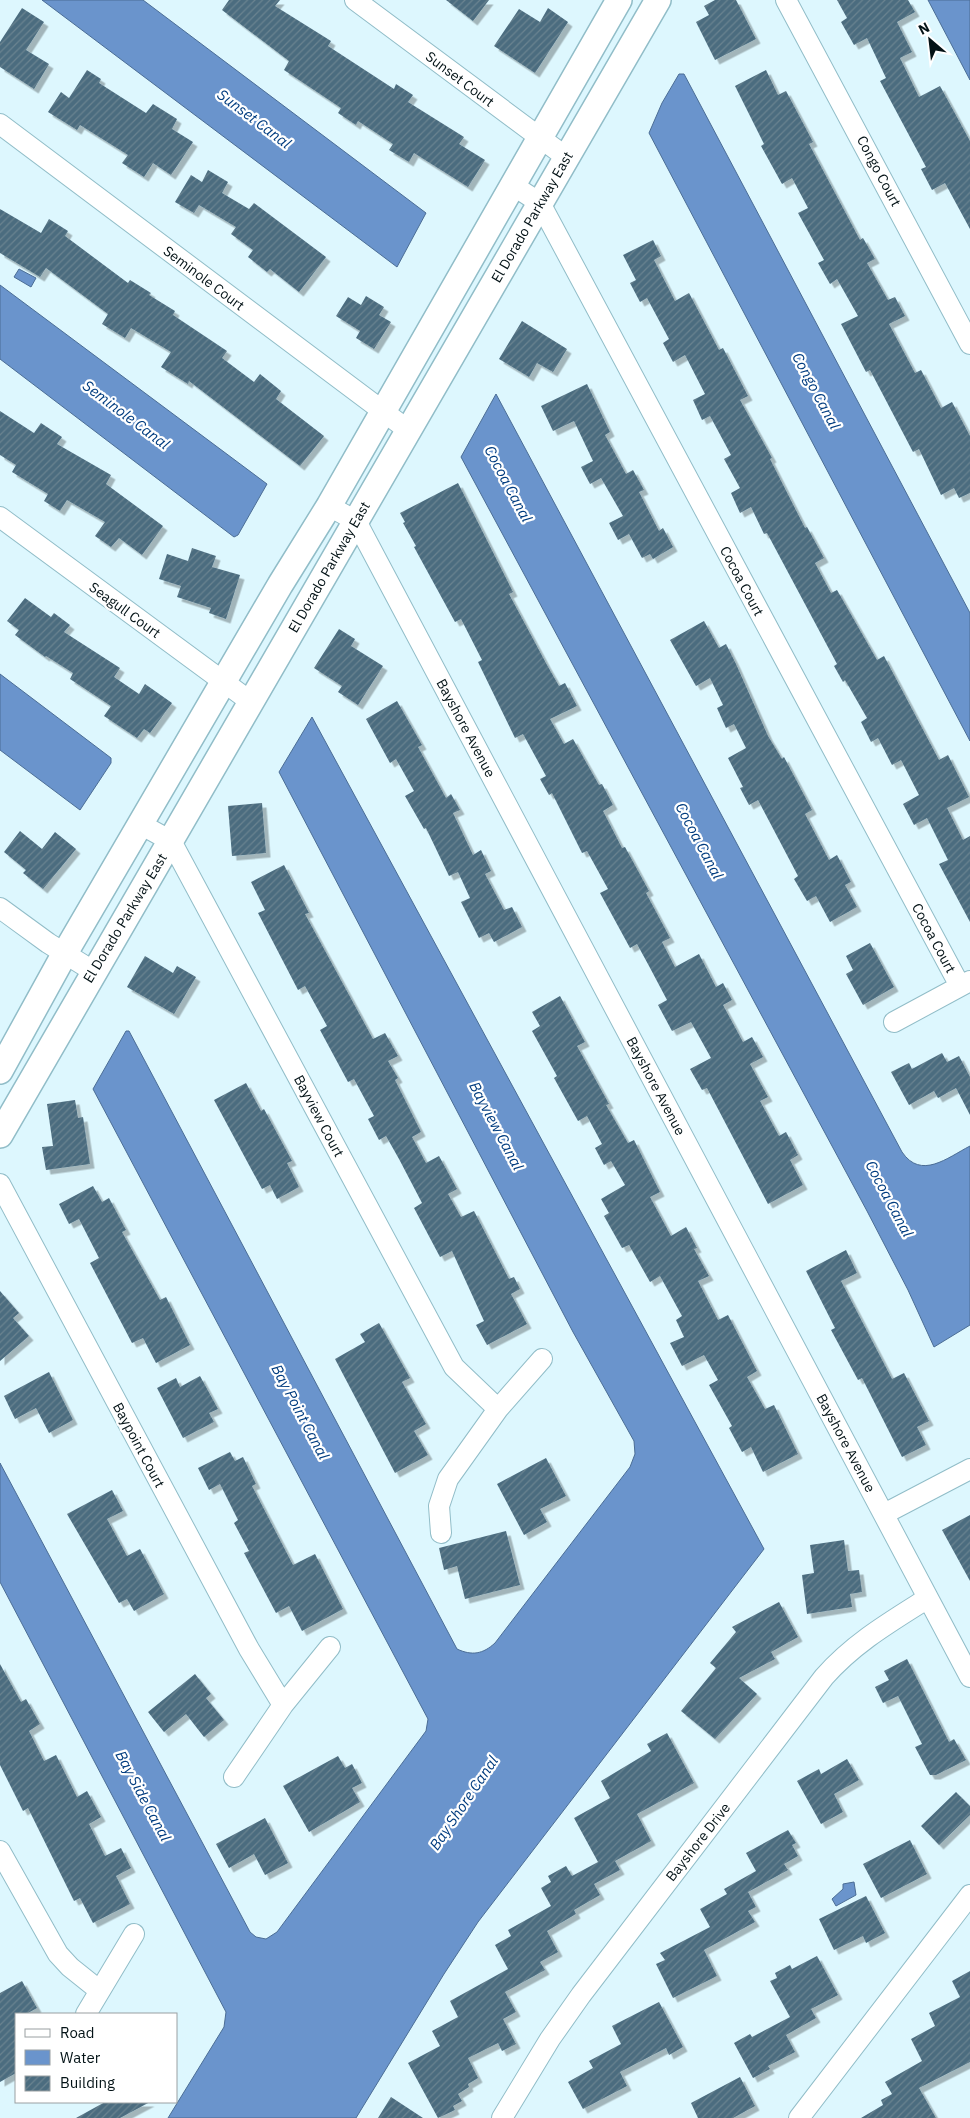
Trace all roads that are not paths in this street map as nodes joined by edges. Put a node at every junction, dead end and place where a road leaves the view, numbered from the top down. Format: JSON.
{"nodes":[{"id":1,"x":355,"y":0,"type":"edge"},
{"id":2,"x":619,"y":0,"type":"edge"},
{"id":3,"x":658,"y":0,"type":"edge"},
{"id":4,"x":786,"y":0,"type":"edge"},
{"id":5,"x":0,"y":124,"type":"edge"},
{"id":6,"x":539,"y":138,"type":"junction"},
{"id":7,"x":566,"y":157,"type":"junction"},
{"id":8,"x":514,"y":186,"type":"junction"},
{"id":9,"x":540,"y":203,"type":"junction"},
{"id":10,"x":970,"y":344,"type":"edge"},
{"id":11,"x":382,"y":412,"type":"junction"},
{"id":12,"x":408,"y":430,"type":"junction"},
{"id":13,"x":329,"y":506,"type":"junction"},
{"id":14,"x":0,"y":517,"type":"edge"},
{"id":15,"x":356,"y":521,"type":"junction"},
{"id":16,"x":224,"y":682,"type":"junction"},
{"id":17,"x":251,"y":702,"type":"junction"},
{"id":18,"x":142,"y":825,"type":"junction"},
{"id":19,"x":171,"y":841,"type":"junction"},
{"id":20,"x":0,"y":908,"type":"edge"},
{"id":21,"x":65,"y":953,"type":"junction"},
{"id":22,"x":93,"y":971,"type":"junction"},
{"id":23,"x":965,"y":984,"type":"edge"},
{"id":24,"x":894,"y":1022,"type":"dead end"},
{"id":25,"x":0,"y":1071,"type":"edge"},
{"id":26,"x":0,"y":1135,"type":"edge"},
{"id":27,"x":0,"y":1184,"type":"edge"},
{"id":28,"x":542,"y":1359,"type":"dead end"},
{"id":29,"x":498,"y":1409,"type":"junction"},
{"id":30,"x":970,"y":1469,"type":"edge"},
{"id":31,"x":884,"y":1514,"type":"junction"},
{"id":32,"x":442,"y":1533,"type":"dead end"},
{"id":33,"x":928,"y":1598,"type":"junction"},
{"id":34,"x":330,"y":1647,"type":"dead end"},
{"id":35,"x":970,"y":1677,"type":"edge"},
{"id":36,"x":282,"y":1705,"type":"junction"},
{"id":37,"x":234,"y":1777,"type":"dead end"},
{"id":38,"x":0,"y":1851,"type":"edge"},
{"id":39,"x":970,"y":1895,"type":"edge"},
{"id":40,"x":134,"y":1934,"type":"dead end"},
{"id":41,"x":100,"y":1991,"type":"junction"},
{"id":42,"x":87,"y":2013,"type":"edge"},
{"id":43,"x":502,"y":2118,"type":"edge"},
{"id":44,"x":798,"y":2118,"type":"edge"}],
"edges":[{"from":1,"to":6,"type":"street","name":"Sunset Court"},
{"from":2,"to":6,"type":"street"},
{"from":3,"to":7,"type":"street","name":"El Dorado Parkway East"},
{"from":4,"to":10,"type":"street","name":"Congo Court"},
{"from":5,"to":11,"type":"street","name":"Seminole Court"},
{"from":6,"to":7,"type":"street","name":"Sunset Court"},
{"from":6,"to":8,"type":"street"},
{"from":7,"to":9,"type":"street","name":"El Dorado Parkway East"},
{"from":8,"to":9,"type":"street","name":"Cocoa Court"},
{"from":8,"to":11,"type":"street"},
{"from":9,"to":12,"type":"street","name":"El Dorado Parkway East"},
{"from":9,"to":23,"type":"street","name":"Cocoa Court"},
{"from":11,"to":12,"type":"street","name":"Seminole Court"},
{"from":11,"to":13,"type":"street"},
{"from":12,"to":15,"type":"street","name":"El Dorado Parkway East"},
{"from":13,"to":15,"type":"street"},
{"from":13,"to":16,"type":"street"},
{"from":14,"to":16,"type":"street","name":"Seagull Court"},
{"from":15,"to":17,"type":"street","name":"El Dorado Parkway East"},
{"from":15,"to":31,"type":"street","name":"Bayshore Avenue"},
{"from":16,"to":17,"type":"street","name":"Seagull Court"},
{"from":16,"to":18,"type":"street"},
{"from":17,"to":19,"type":"street","name":"El Dorado Parkway East"},
{"from":18,"to":19,"type":"street"},
{"from":18,"to":21,"type":"street"},
{"from":19,"to":22,"type":"street","name":"El Dorado Parkway East"},
{"from":19,"to":29,"type":"street","name":"Bayview Court"},
{"from":20,"to":21,"type":"street"},
{"from":21,"to":22,"type":"street"},
{"from":21,"to":25,"type":"street"},
{"from":22,"to":26,"type":"street","name":"El Dorado Parkway East"},
{"from":23,"to":24,"type":"street","name":"Cocoa Court"},
{"from":27,"to":36,"type":"street","name":"Baypoint Court"},
{"from":28,"to":29,"type":"street"},
{"from":29,"to":32,"type":"street"},
{"from":30,"to":31,"type":"street"},
{"from":31,"to":33,"type":"street","name":"Bayshore Avenue"},
{"from":33,"to":35,"type":"street","name":"Bayshore Avenue"},
{"from":33,"to":43,"type":"street","name":"Bayshore Drive"},
{"from":34,"to":36,"type":"street"},
{"from":36,"to":37,"type":"street"},
{"from":38,"to":41,"type":"street"},
{"from":39,"to":44,"type":"street"},
{"from":40,"to":41,"type":"street"},
{"from":41,"to":42,"type":"street"}]}
